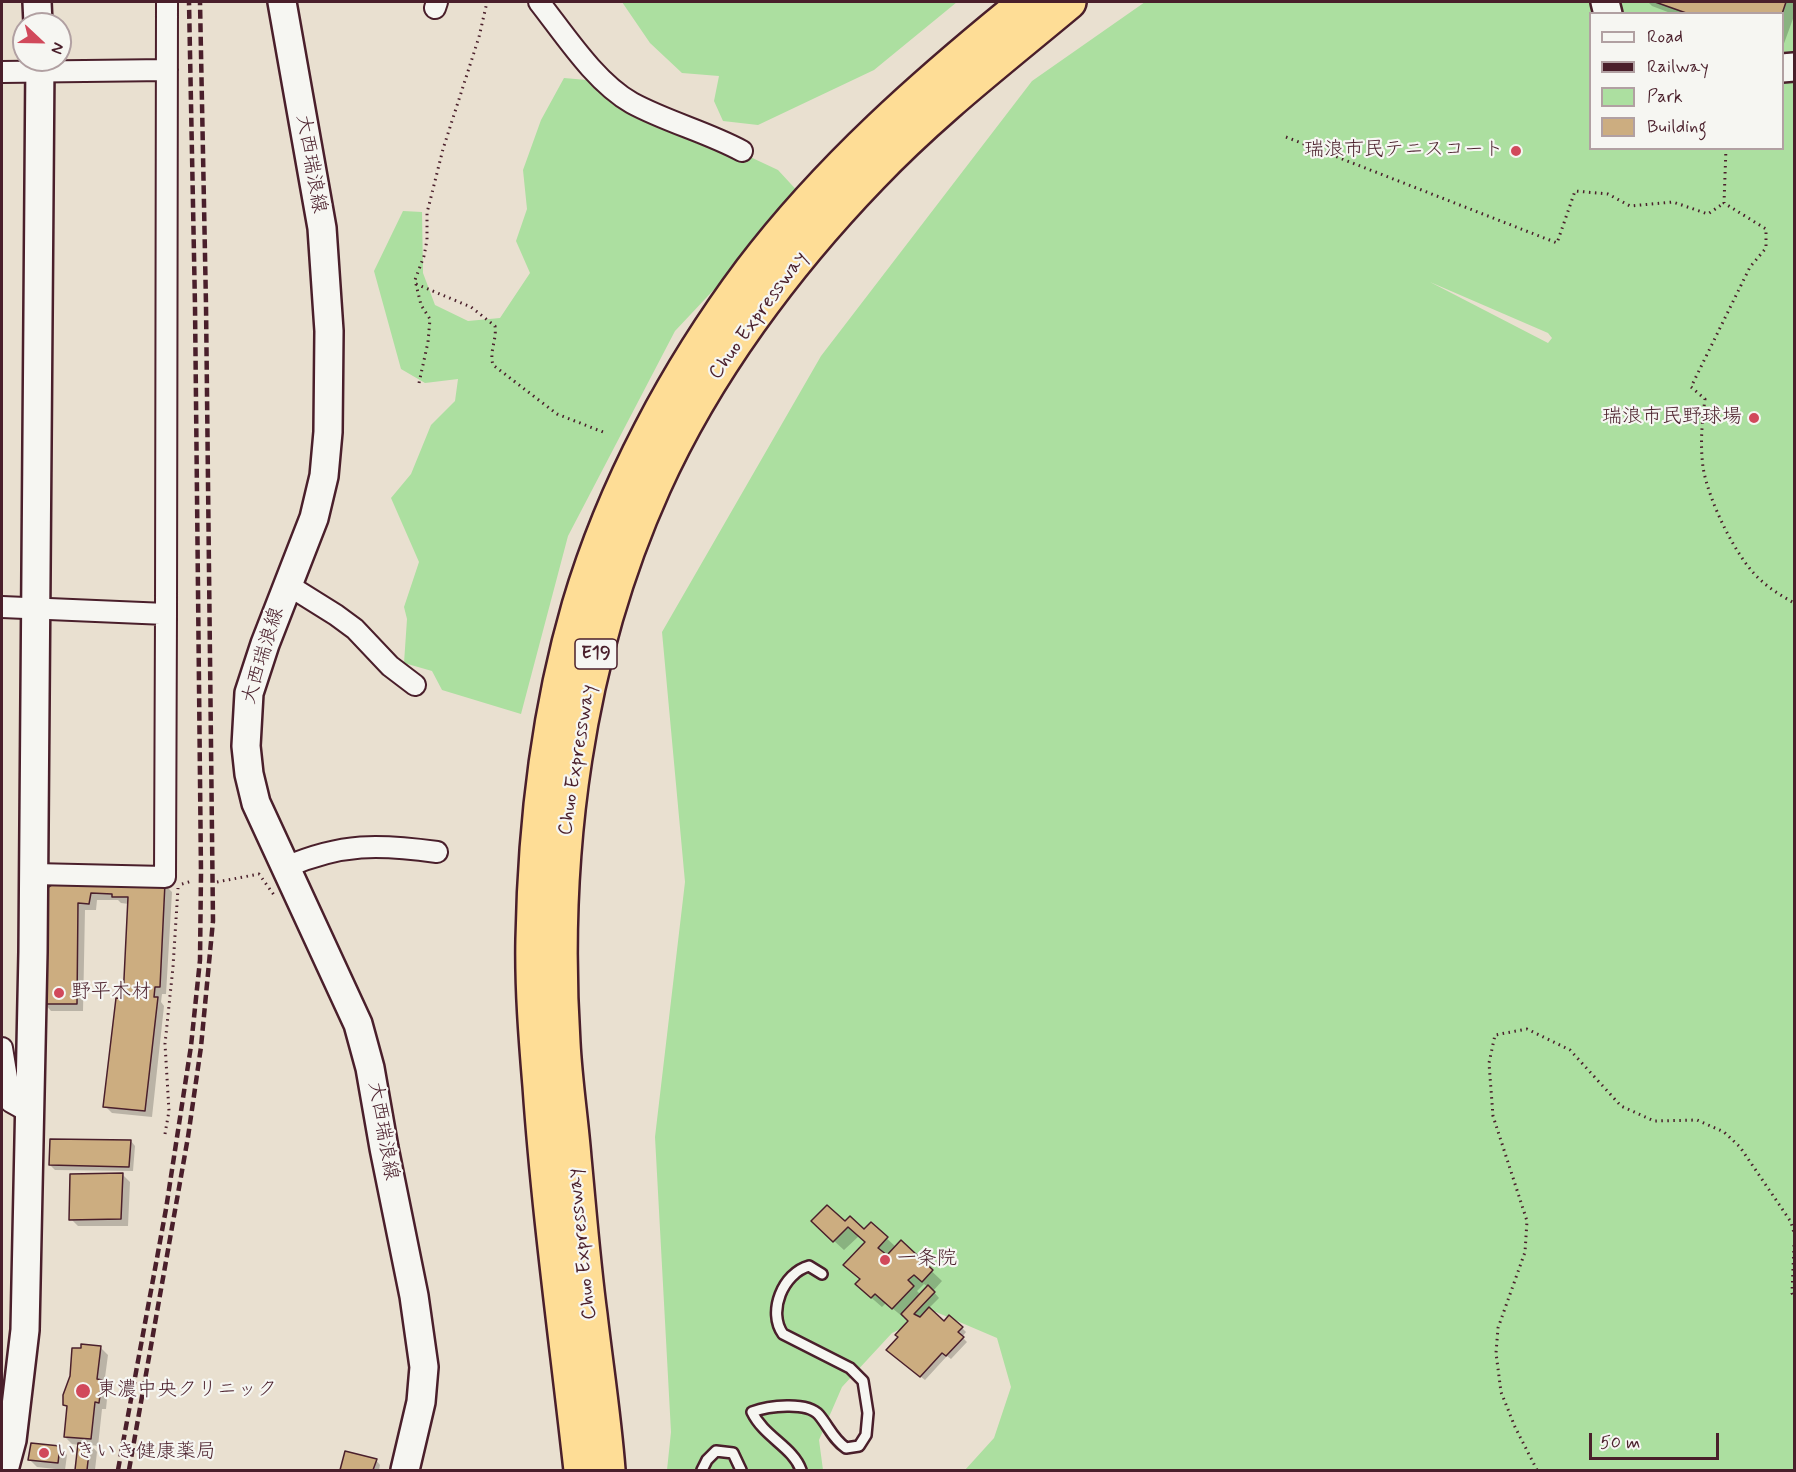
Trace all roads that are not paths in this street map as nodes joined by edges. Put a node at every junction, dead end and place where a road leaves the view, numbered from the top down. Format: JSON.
{"nodes":[{"id":1,"x":166,"y":2,"type":"edge"},
{"id":2,"x":282,"y":2,"type":"edge"},
{"id":3,"x":539,"y":2,"type":"edge"},
{"id":4,"x":1014,"y":2,"type":"edge"},
{"id":5,"x":1026,"y":2,"type":"edge"},
{"id":6,"x":1069,"y":2,"type":"edge"},
{"id":7,"x":953,"y":62,"type":"junction"},
{"id":8,"x":72,"y":67,"type":"edge"},
{"id":9,"x":167,"y":70,"type":"junction"},
{"id":10,"x":40,"y":72,"type":"edge"},
{"id":11,"x":742,"y":151,"type":"dead end"},
{"id":12,"x":288,"y":585,"type":"junction"},
{"id":13,"x":2,"y":607,"type":"edge"},
{"id":14,"x":36,"y":608,"type":"junction"},
{"id":15,"x":166,"y":614,"type":"junction"},
{"id":16,"x":415,"y":685,"type":"dead end"},
{"id":17,"x":437,"y":852,"type":"dead end"},
{"id":18,"x":33,"y":874,"type":"junction"},
{"id":19,"x":290,"y":877,"type":"junction"},
{"id":20,"x":2,"y":1048,"type":"edge"},
{"id":21,"x":29,"y":1112,"type":"junction"},
{"id":22,"x":822,"y":1274,"type":"dead end"},
{"id":23,"x":4,"y":1470,"type":"edge"},
{"id":24,"x":405,"y":1470,"type":"edge"},
{"id":25,"x":581,"y":1470,"type":"edge"},
{"id":26,"x":608,"y":1470,"type":"edge"},
{"id":27,"x":702,"y":1470,"type":"edge"},
{"id":28,"x":741,"y":1470,"type":"edge"},
{"id":29,"x":801,"y":1470,"type":"edge"}],
"edges":[{"from":1,"to":9,"type":"street"},
{"from":2,"to":12,"type":"main road","name":"大西瑞浪線"},
{"from":3,"to":11,"type":"street"},
{"from":4,"to":7,"type":"highway"},
{"from":5,"to":7,"type":"highway","name":"Chuo Expressway","number":"E19"},
{"from":6,"to":26,"type":"highway","name":"Chuo Expressway","number":"E19"},
{"from":7,"to":25,"type":"highway","name":"Chuo Expressway","number":"E19"},
{"from":8,"to":9,"type":"street"},
{"from":9,"to":15,"type":"street"},
{"from":10,"to":14,"type":"main road"},
{"from":12,"to":16,"type":"street"},
{"from":12,"to":19,"type":"main road","name":"大西瑞浪線"},
{"from":13,"to":14,"type":"street"},
{"from":14,"to":15,"type":"street"},
{"from":14,"to":18,"type":"main road"},
{"from":15,"to":18,"type":"street"},
{"from":17,"to":19,"type":"street"},
{"from":18,"to":21,"type":"main road"},
{"from":19,"to":24,"type":"main road","name":"大西瑞浪線"},
{"from":20,"to":21,"type":"street"},
{"from":21,"to":23,"type":"main road"},
{"from":22,"to":29,"type":"lane"},
{"from":27,"to":28,"type":"lane"}]}
